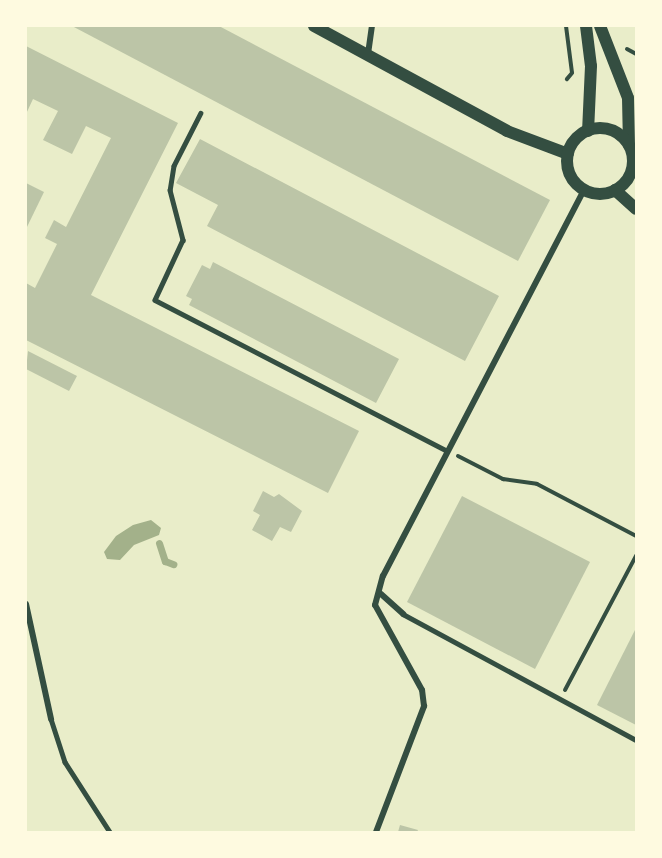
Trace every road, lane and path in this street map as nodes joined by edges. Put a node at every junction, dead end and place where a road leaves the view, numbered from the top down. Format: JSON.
{"nodes":[{"id":1,"x":314,"y":26,"type":"edge"},
{"id":2,"x":372,"y":26,"type":"edge"},
{"id":3,"x":566,"y":26,"type":"edge"},
{"id":4,"x":586,"y":26,"type":"edge"},
{"id":5,"x":600,"y":26,"type":"edge"},
{"id":6,"x":324,"y":28,"type":"edge"},
{"id":7,"x":368,"y":54,"type":"junction"},
{"id":8,"x":567,"y":79,"type":"dead end"},
{"id":9,"x":628,"y":98,"type":"junction"},
{"id":10,"x":636,"y":110,"type":"edge"},
{"id":11,"x":201,"y":112,"type":"dead end"},
{"id":12,"x":588,"y":131,"type":"junction"},
{"id":13,"x":629,"y":145,"type":"junction"},
{"id":14,"x":568,"y":154,"type":"junction"},
{"id":15,"x":635,"y":166,"type":"edge"},
{"id":16,"x":585,"y":190,"type":"junction"},
{"id":17,"x":615,"y":190,"type":"junction"},
{"id":18,"x":636,"y":209,"type":"edge"},
{"id":19,"x":446,"y":450,"type":"junction"},
{"id":20,"x":636,"y":536,"type":"edge"},
{"id":21,"x":636,"y":556,"type":"edge"},
{"id":22,"x":381,"y":594,"type":"junction"},
{"id":23,"x":26,"y":604,"type":"edge"},
{"id":24,"x":404,"y":614,"type":"joint"},
{"id":25,"x":560,"y":700,"type":"junction"},
{"id":26,"x":51,"y":719,"type":"joint"},
{"id":27,"x":636,"y":740,"type":"edge"},
{"id":28,"x":110,"y":832,"type":"edge"},
{"id":29,"x":376,"y":832,"type":"edge"}],
"edges":[{"from":1,"to":6,"type":"main road"},
{"from":2,"to":7,"type":"street"},
{"from":3,"to":8,"type":"path"},
{"from":4,"to":12,"type":"main road"},
{"from":5,"to":9,"type":"main road"},
{"from":6,"to":7,"type":"main road"},
{"from":7,"to":14,"type":"main road"},
{"from":9,"to":10,"type":"lane"},
{"from":9,"to":13,"type":"main road"},
{"from":11,"to":19,"type":"lane"},
{"from":12,"to":13,"type":"main road"},
{"from":12,"to":14,"type":"main road"},
{"from":13,"to":15,"type":"main road"},
{"from":14,"to":16,"type":"main road"},
{"from":15,"to":17,"type":"main road"},
{"from":16,"to":17,"type":"main road"},
{"from":16,"to":19,"type":"street"},
{"from":17,"to":18,"type":"main road"},
{"from":19,"to":20,"type":"path"},
{"from":19,"to":22,"type":"street"},
{"from":21,"to":25,"type":"path"},
{"from":22,"to":24,"type":"street"},
{"from":22,"to":29,"type":"street"},
{"from":23,"to":26,"type":"street"},
{"from":24,"to":25,"type":"lane"},
{"from":25,"to":27,"type":"lane"},
{"from":26,"to":28,"type":"lane"}]}
